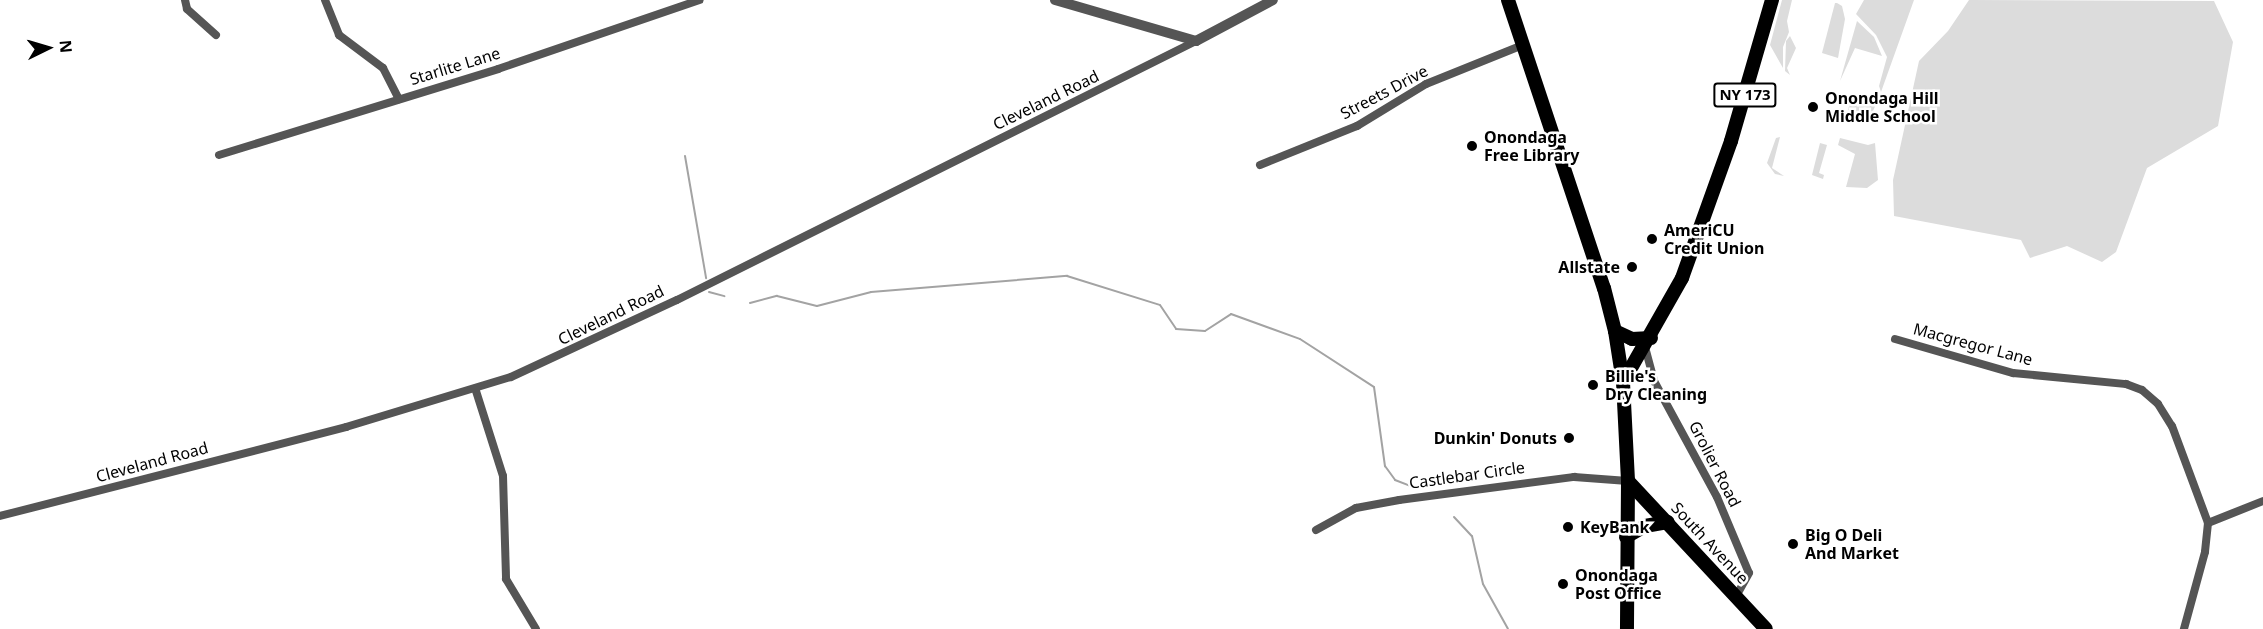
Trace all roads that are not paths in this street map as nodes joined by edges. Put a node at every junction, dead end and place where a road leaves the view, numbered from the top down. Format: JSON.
{"nodes":[{"id":1,"x":185,"y":0,"type":"edge"},
{"id":2,"x":325,"y":0,"type":"edge"},
{"id":3,"x":699,"y":0,"type":"edge"},
{"id":4,"x":1055,"y":0,"type":"edge"},
{"id":5,"x":1273,"y":0,"type":"edge"},
{"id":6,"x":1508,"y":0,"type":"edge"},
{"id":7,"x":1772,"y":0,"type":"edge"},
{"id":8,"x":216,"y":35,"type":"dead end"},
{"id":9,"x":1196,"y":41,"type":"junction"},
{"id":10,"x":1522,"y":45,"type":"junction"},
{"id":11,"x":399,"y":99,"type":"junction"},
{"id":12,"x":219,"y":155,"type":"dead end"},
{"id":13,"x":1260,"y":165,"type":"dead end"},
{"id":14,"x":1615,"y":331,"type":"junction"},
{"id":15,"x":1895,"y":339,"type":"dead end"},
{"id":16,"x":1648,"y":342,"type":"junction"},
{"id":17,"x":1623,"y":382,"type":"junction"},
{"id":18,"x":476,"y":391,"type":"junction"},
{"id":19,"x":1628,"y":481,"type":"junction"},
{"id":20,"x":2263,"y":501,"type":"edge"},
{"id":21,"x":0,"y":516,"type":"edge"},
{"id":22,"x":1668,"y":522,"type":"junction"},
{"id":23,"x":2208,"y":523,"type":"junction"},
{"id":24,"x":1316,"y":530,"type":"dead end"},
{"id":25,"x":1626,"y":537,"type":"junction"},
{"id":26,"x":1737,"y":595,"type":"junction"},
{"id":27,"x":536,"y":629,"type":"edge"},
{"id":28,"x":1626,"y":629,"type":"edge"},
{"id":29,"x":1766,"y":629,"type":"edge"},
{"id":30,"x":2184,"y":629,"type":"edge"}],
"edges":[{"from":1,"to":8,"type":"street"},
{"from":2,"to":11,"type":"street"},
{"from":3,"to":11,"type":"street","name":"Starlite Lane"},
{"from":4,"to":9,"type":"street"},
{"from":5,"to":9,"type":"street"},
{"from":6,"to":10,"type":"main road"},
{"from":7,"to":16,"type":"main road","number":"NY 173"},
{"from":9,"to":18,"type":"street","name":"Cleveland Road"},
{"from":10,"to":13,"type":"street","name":"Streets Drive"},
{"from":10,"to":14,"type":"main road"},
{"from":11,"to":12,"type":"street","name":"Starlite Lane"},
{"from":14,"to":16,"type":"main road"},
{"from":14,"to":17,"type":"main road"},
{"from":15,"to":23,"type":"street","name":"Macgregor Lane"},
{"from":16,"to":17,"type":"main road","number":"NY 173"},
{"from":16,"to":26,"type":"street","name":"Grolier Road"},
{"from":17,"to":19,"type":"main road"},
{"from":18,"to":21,"type":"street","name":"Cleveland Road"},
{"from":18,"to":27,"type":"street"},
{"from":19,"to":22,"type":"main road","name":"South Avenue"},
{"from":19,"to":24,"type":"street","name":"Castlebar Circle"},
{"from":19,"to":25,"type":"main road"},
{"from":20,"to":23,"type":"street"},
{"from":22,"to":25,"type":"main road"},
{"from":22,"to":26,"type":"main road","name":"South Avenue"},
{"from":23,"to":30,"type":"street"},
{"from":25,"to":28,"type":"main road"},
{"from":26,"to":29,"type":"main road","name":"South Avenue"}]}
